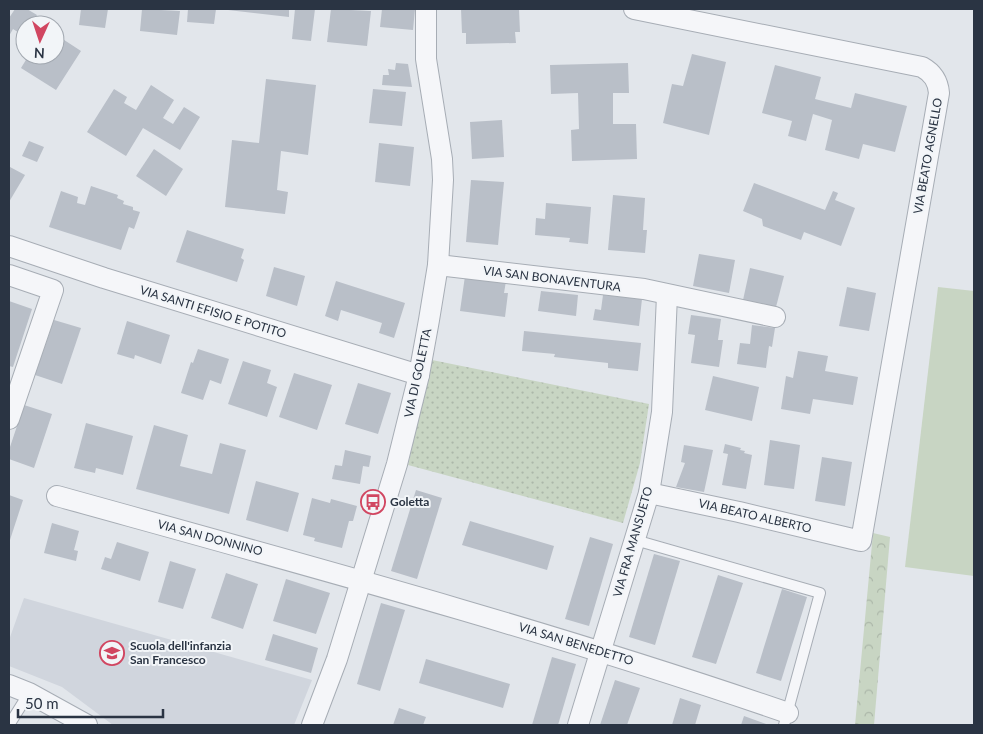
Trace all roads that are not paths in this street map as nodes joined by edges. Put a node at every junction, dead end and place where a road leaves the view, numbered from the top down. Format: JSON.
{"nodes":[{"id":1,"x":426,"y":9,"type":"edge"},
{"id":2,"x":634,"y":9,"type":"edge"},
{"id":3,"x":9,"y":246,"type":"edge"},
{"id":4,"x":438,"y":264,"type":"junction"},
{"id":5,"x":9,"y":275,"type":"edge"},
{"id":6,"x":667,"y":295,"type":"junction"},
{"id":7,"x":775,"y":317,"type":"dead end"},
{"id":8,"x":419,"y":374,"type":"junction"},
{"id":9,"x":9,"y":419,"type":"edge"},
{"id":10,"x":649,"y":493,"type":"junction"},
{"id":11,"x":57,"y":496,"type":"dead end"},
{"id":12,"x":635,"y":540,"type":"junction"},
{"id":13,"x":861,"y":541,"type":"joint"},
{"id":14,"x":362,"y":581,"type":"junction"},
{"id":15,"x":601,"y":651,"type":"junction"},
{"id":16,"x":9,"y":684,"type":"edge"},
{"id":17,"x":29,"y":693,"type":"junction"},
{"id":18,"x":786,"y":719,"type":"edge"},
{"id":19,"x":9,"y":725,"type":"edge"},
{"id":20,"x":87,"y":725,"type":"edge"},
{"id":21,"x":312,"y":725,"type":"edge"},
{"id":22,"x":578,"y":725,"type":"edge"}],
"edges":[{"from":1,"to":4,"type":"street","name":"VIA DI GOLETTA"},
{"from":2,"to":13,"type":"street","name":"VIA BEATO AGNELLO"},
{"from":3,"to":8,"type":"street","name":"VIA SANTI EFISIO E POTITO"},
{"from":4,"to":6,"type":"street","name":"VIA SAN BONAVENTURA"},
{"from":4,"to":8,"type":"street","name":"VIA DI GOLETTA"},
{"from":5,"to":9,"type":"street"},
{"from":6,"to":7,"type":"street","name":"VIA SAN BONAVENTURA"},
{"from":6,"to":10,"type":"street","name":"VIA FRA MANSUETO"},
{"from":8,"to":14,"type":"street","name":"VIA DI GOLETTA"},
{"from":10,"to":12,"type":"street","name":"VIA FRA MANSUETO"},
{"from":10,"to":13,"type":"street","name":"VIA BEATO ALBERTO"},
{"from":11,"to":14,"type":"street","name":"VIA SAN DONNINO"},
{"from":12,"to":15,"type":"street","name":"VIA FRA MANSUETO"},
{"from":12,"to":18,"type":"lane"},
{"from":14,"to":15,"type":"street","name":"VIA SAN BENEDETTO"},
{"from":14,"to":21,"type":"street","name":"VIA DI GOLETTA"},
{"from":15,"to":18,"type":"street","name":"VIA SAN BENEDETTO"},
{"from":15,"to":22,"type":"street","name":"VIA FRA MANSUETO"},
{"from":16,"to":17,"type":"street"},
{"from":17,"to":19,"type":"lane"},
{"from":17,"to":20,"type":"street"}]}
